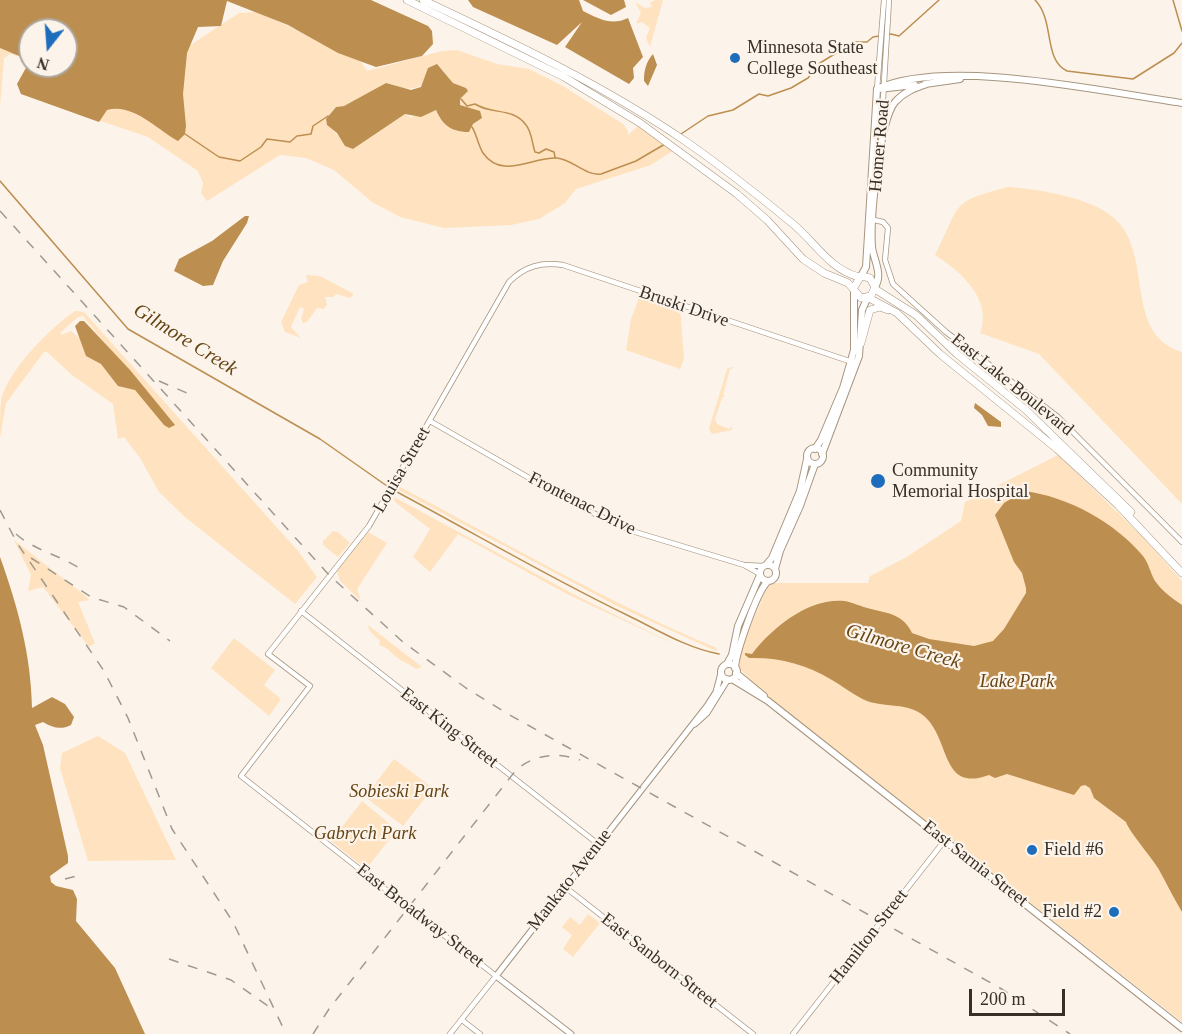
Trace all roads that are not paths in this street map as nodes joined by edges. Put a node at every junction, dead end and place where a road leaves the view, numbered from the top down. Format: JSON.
{"nodes":[{"id":1,"x":407,"y":0,"type":"edge"},
{"id":2,"x":423,"y":0,"type":"edge"},
{"id":3,"x":884,"y":0,"type":"edge"},
{"id":4,"x":889,"y":0,"type":"edge"},
{"id":5,"x":886,"y":26,"type":"junction"},
{"id":6,"x":978,"y":77,"type":"junction"},
{"id":7,"x":927,"y":84,"type":"junction"},
{"id":8,"x":885,"y":87,"type":"junction"},
{"id":9,"x":877,"y":88,"type":"junction"},
{"id":10,"x":1182,"y":103,"type":"edge"},
{"id":11,"x":880,"y":139,"type":"junction"},
{"id":12,"x":871,"y":219,"type":"junction"},
{"id":13,"x":518,"y":273,"type":"joint"},
{"id":14,"x":860,"y":276,"type":"junction"},
{"id":15,"x":875,"y":288,"type":"junction"},
{"id":16,"x":853,"y":291,"type":"junction"},
{"id":17,"x":868,"y":298,"type":"junction"},
{"id":18,"x":904,"y":320,"type":"junction"},
{"id":19,"x":861,"y":343,"type":"junction"},
{"id":20,"x":851,"y":361,"type":"junction"},
{"id":21,"x":847,"y":391,"type":"junction"},
{"id":22,"x":430,"y":421,"type":"junction"},
{"id":23,"x":815,"y":449,"type":"junction"},
{"id":24,"x":822,"y":454,"type":"junction"},
{"id":25,"x":807,"y":459,"type":"junction"},
{"id":26,"x":815,"y":464,"type":"junction"},
{"id":27,"x":1182,"y":542,"type":"edge"},
{"id":28,"x":744,"y":565,"type":"junction"},
{"id":29,"x":764,"y":566,"type":"junction"},
{"id":30,"x":1182,"y":567,"type":"edge"},
{"id":31,"x":775,"y":569,"type":"junction"},
{"id":32,"x":1182,"y":573,"type":"edge"},
{"id":33,"x":760,"y":574,"type":"junction"},
{"id":34,"x":768,"y":581,"type":"junction"},
{"id":35,"x":301,"y":611,"type":"junction"},
{"id":36,"x":727,"y":664,"type":"junction"},
{"id":37,"x":736,"y":670,"type":"junction"},
{"id":38,"x":721,"y":673,"type":"junction"},
{"id":39,"x":730,"y":679,"type":"junction"},
{"id":40,"x":768,"y":701,"type":"junction"},
{"id":41,"x":691,"y":726,"type":"junction"},
{"id":42,"x":241,"y":776,"type":"joint"},
{"id":43,"x":945,"y":840,"type":"junction"},
{"id":44,"x":598,"y":844,"type":"junction"},
{"id":45,"x":566,"y":887,"type":"junction"},
{"id":46,"x":496,"y":976,"type":"junction"},
{"id":47,"x":462,"y":1020,"type":"junction"},
{"id":48,"x":1182,"y":1028,"type":"edge"},
{"id":49,"x":450,"y":1034,"type":"edge"},
{"id":50,"x":480,"y":1034,"type":"edge"},
{"id":51,"x":571,"y":1034,"type":"edge"},
{"id":52,"x":753,"y":1034,"type":"edge"},
{"id":53,"x":793,"y":1034,"type":"edge"}],
"edges":[{"from":1,"to":16,"type":"highway"},
{"from":2,"to":14,"type":"highway"},
{"from":3,"to":5,"type":"street","name":"Homer Road"},
{"from":4,"to":5,"type":"street","name":"Homer Road"},
{"from":5,"to":8,"type":"street","name":"Homer Road"},
{"from":5,"to":9,"type":"street","name":"Homer Road"},
{"from":6,"to":7,"type":"main road"},
{"from":6,"to":8,"type":"main road"},
{"from":6,"to":10,"type":"main road"},
{"from":7,"to":8,"type":"main road"},
{"from":7,"to":11,"type":"main road"},
{"from":8,"to":9,"type":"main road"},
{"from":8,"to":11,"type":"street","name":"Homer Road"},
{"from":9,"to":12,"type":"main road","name":"Homer Road"},
{"from":11,"to":12,"type":"main road","name":"Homer Road"},
{"from":12,"to":14,"type":"main road"},
{"from":12,"to":15,"type":"main road"},
{"from":12,"to":27,"type":"street","name":"East Lake Boulevard"},
{"from":13,"to":20,"type":"street","name":"Bruski Drive"},
{"from":13,"to":22,"type":"street","name":"Louisa Street"},
{"from":14,"to":15,"type":"highway"},
{"from":14,"to":16,"type":"highway"},
{"from":15,"to":17,"type":"highway"},
{"from":15,"to":30,"type":"highway"},
{"from":16,"to":17,"type":"highway"},
{"from":16,"to":20,"type":"main road","name":"Mankato Avenue"},
{"from":17,"to":18,"type":"highway"},
{"from":17,"to":19,"type":"main road","name":"Mankato Avenue"},
{"from":18,"to":19,"type":"highway"},
{"from":18,"to":32,"type":"highway"},
{"from":19,"to":21,"type":"main road","name":"Mankato Avenue"},
{"from":20,"to":21,"type":"street"},
{"from":20,"to":23,"type":"main road","name":"Mankato Avenue"},
{"from":21,"to":24,"type":"main road","name":"Mankato Avenue"},
{"from":22,"to":28,"type":"street","name":"Frontenac Drive"},
{"from":22,"to":35,"type":"street","name":"Louisa Street"},
{"from":23,"to":24,"type":"main road"},
{"from":23,"to":25,"type":"main road","name":"Mankato Avenue"},
{"from":24,"to":26,"type":"main road","name":"Mankato Avenue"},
{"from":25,"to":26,"type":"main road"},
{"from":25,"to":29,"type":"main road","name":"Mankato Avenue"},
{"from":26,"to":31,"type":"main road","name":"Mankato Avenue"},
{"from":28,"to":29,"type":"street","name":"Frontenac Drive"},
{"from":28,"to":33,"type":"street","name":"Frontenac Drive"},
{"from":29,"to":31,"type":"main road"},
{"from":29,"to":33,"type":"main road","name":"Mankato Avenue"},
{"from":31,"to":34,"type":"main road","name":"Mankato Avenue"},
{"from":33,"to":34,"type":"main road"},
{"from":33,"to":36,"type":"main road","name":"Mankato Avenue"},
{"from":34,"to":37,"type":"main road","name":"Mankato Avenue"},
{"from":35,"to":42,"type":"street","name":"Louisa Street"},
{"from":35,"to":44,"type":"street","name":"East King Street"},
{"from":36,"to":37,"type":"main road"},
{"from":36,"to":38,"type":"main road","name":"Mankato Avenue"},
{"from":37,"to":39,"type":"main road","name":"Mankato Avenue"},
{"from":37,"to":40,"type":"main road","name":"East Sarnia Street"},
{"from":38,"to":39,"type":"main road"},
{"from":38,"to":41,"type":"main road","name":"Mankato Avenue"},
{"from":39,"to":40,"type":"main road","name":"East Sarnia Street"},
{"from":39,"to":41,"type":"main road","name":"Mankato Avenue"},
{"from":40,"to":43,"type":"main road","name":"East Sarnia Street"},
{"from":41,"to":44,"type":"main road","name":"Mankato Avenue"},
{"from":42,"to":46,"type":"street","name":"East Broadway Street"},
{"from":43,"to":48,"type":"main road","name":"East Sarnia Street"},
{"from":43,"to":53,"type":"street","name":"Hamilton Street"},
{"from":44,"to":45,"type":"main road","name":"Mankato Avenue"},
{"from":45,"to":46,"type":"main road","name":"Mankato Avenue"},
{"from":45,"to":52,"type":"street","name":"East Sanborn Street"},
{"from":46,"to":47,"type":"street","name":"Mankato Avenue"},
{"from":46,"to":51,"type":"main road","name":"East Broadway Street"},
{"from":47,"to":49,"type":"street","name":"Mankato Avenue"},
{"from":47,"to":50,"type":"street"}]}
